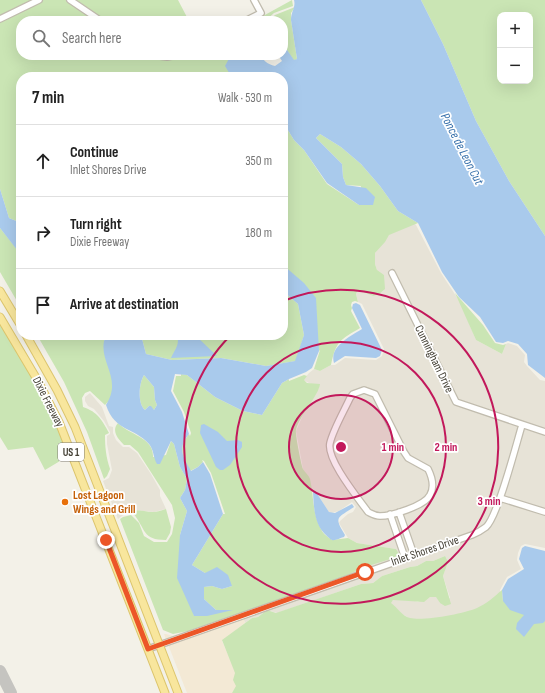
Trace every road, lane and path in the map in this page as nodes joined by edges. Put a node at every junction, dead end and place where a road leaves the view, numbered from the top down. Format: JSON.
{"nodes":[{"id":1,"x":39,"y":0,"type":"edge"},
{"id":2,"x":70,"y":0,"type":"edge"},
{"id":3,"x":254,"y":0,"type":"edge"},
{"id":4,"x":94,"y":16,"type":"edge"},
{"id":5,"x":255,"y":16,"type":"edge"},
{"id":6,"x":0,"y":20,"type":"edge"},
{"id":7,"x":392,"y":273,"type":"dead end"},
{"id":8,"x":0,"y":291,"type":"edge"},
{"id":9,"x":0,"y":317,"type":"edge"},
{"id":10,"x":16,"y":318,"type":"edge"},
{"id":11,"x":29,"y":340,"type":"edge"},
{"id":12,"x":522,"y":425,"type":"junction"},
{"id":13,"x":545,"y":432,"type":"edge"},
{"id":14,"x":500,"y":498,"type":"junction"},
{"id":15,"x":399,"y":512,"type":"junction"},
{"id":16,"x":545,"y":512,"type":"edge"},
{"id":17,"x":390,"y":514,"type":"junction"},
{"id":18,"x":414,"y":555,"type":"junction"},
{"id":19,"x":405,"y":558,"type":"junction"},
{"id":20,"x":160,"y":644,"type":"junction"},
{"id":21,"x":148,"y":649,"type":"junction"},
{"id":22,"x":165,"y":693,"type":"edge"},
{"id":23,"x":178,"y":693,"type":"edge"}],
"edges":[{"from":1,"to":6,"type":"street"},
{"from":2,"to":4,"type":"street"},
{"from":3,"to":5,"type":"street"},
{"from":7,"to":12,"type":"street","name":"Cunningham Drive"},
{"from":8,"to":10,"type":"main road"},
{"from":9,"to":21,"type":"main road","name":"Dixie Freeway","number":"US 1"},
{"from":11,"to":20,"type":"main road","name":"Dixie Freeway","number":"US 1"},
{"from":12,"to":13,"type":"street","name":"Cunningham Drive"},
{"from":12,"to":14,"type":"street","name":"Inlet Shores Drive"},
{"from":14,"to":16,"type":"street"},
{"from":14,"to":18,"type":"street","name":"Inlet Shores Drive"},
{"from":15,"to":17,"type":"street"},
{"from":15,"to":17,"type":"street"},
{"from":15,"to":18,"type":"street"},
{"from":17,"to":19,"type":"street"},
{"from":18,"to":19,"type":"street","name":"Inlet Shores Drive"},
{"from":19,"to":20,"type":"street","name":"Inlet Shores Drive"},
{"from":20,"to":21,"type":"street","name":"Inlet Shores Drive"},
{"from":20,"to":23,"type":"main road","name":"Dixie Freeway","number":"US 1"},
{"from":21,"to":22,"type":"main road","name":"Dixie Freeway","number":"US 1"}]}
